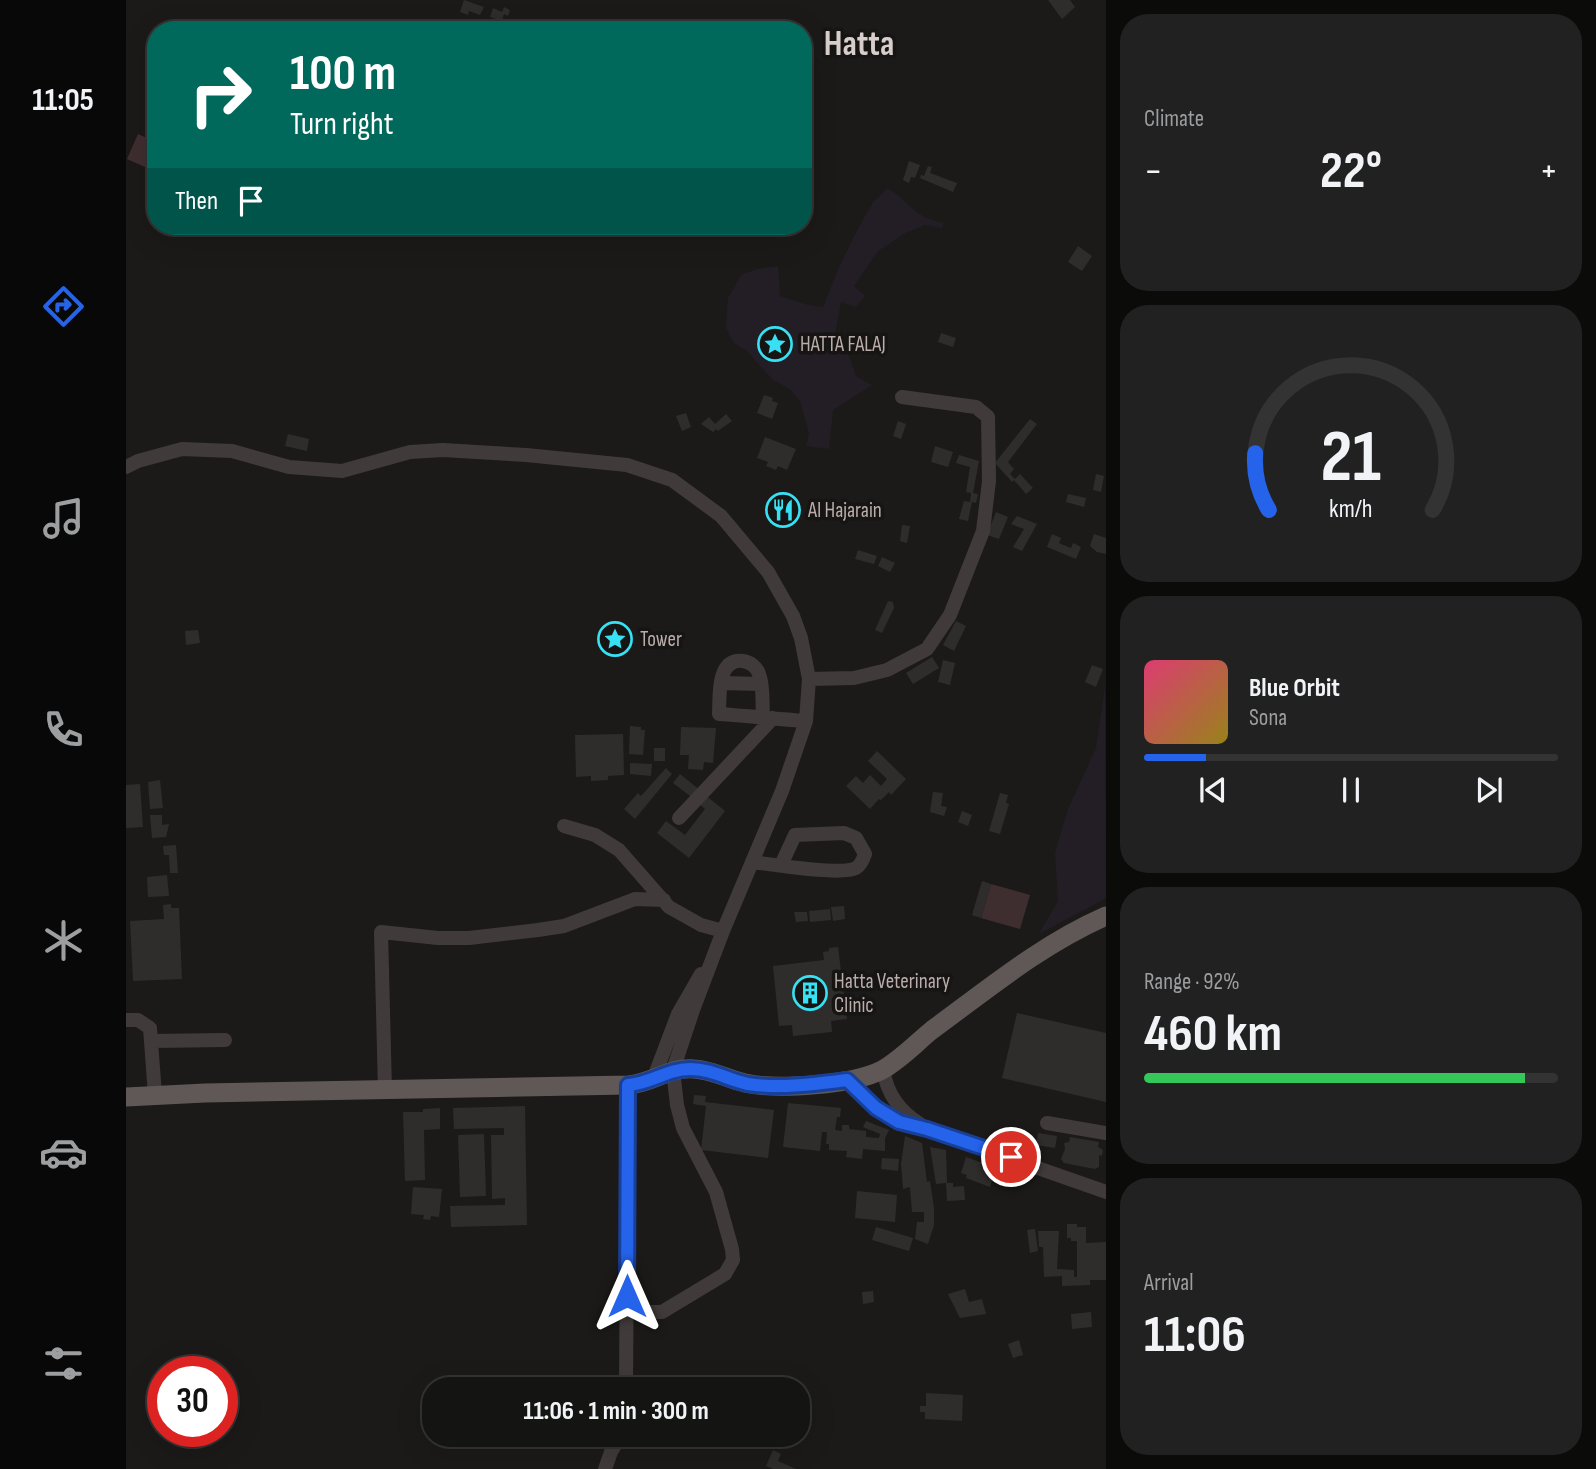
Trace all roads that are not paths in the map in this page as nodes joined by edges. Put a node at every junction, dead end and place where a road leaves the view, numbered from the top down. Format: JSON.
{"nodes":[{"id":1,"x":902,"y":397,"type":"dead end"},
{"id":2,"x":126,"y":467,"type":"edge"},
{"id":3,"x":809,"y":679,"type":"junction"},
{"id":4,"x":721,"y":683,"type":"junction"},
{"id":5,"x":761,"y":684,"type":"junction"},
{"id":6,"x":768,"y":718,"type":"junction"},
{"id":7,"x":806,"y":721,"type":"junction"},
{"id":8,"x":679,"y":818,"type":"dead end"},
{"id":9,"x":564,"y":825,"type":"dead end"},
{"id":10,"x":752,"y":862,"type":"junction"},
{"id":11,"x":781,"y":865,"type":"junction"},
{"id":12,"x":664,"y":900,"type":"junction"},
{"id":13,"x":1106,"y":916,"type":"edge"},
{"id":14,"x":723,"y":931,"type":"junction"},
{"id":15,"x":711,"y":962,"type":"junction"},
{"id":16,"x":126,"y":1020,"type":"edge"},
{"id":17,"x":225,"y":1040,"type":"dead end"},
{"id":18,"x":152,"y":1041,"type":"junction"},
{"id":19,"x":883,"y":1069,"type":"junction"},
{"id":20,"x":673,"y":1070,"type":"junction"},
{"id":21,"x":653,"y":1080,"type":"junction"},
{"id":22,"x":847,"y":1080,"type":"junction"},
{"id":23,"x":628,"y":1085,"type":"junction"},
{"id":24,"x":385,"y":1090,"type":"junction"},
{"id":25,"x":155,"y":1095,"type":"junction"},
{"id":26,"x":126,"y":1097,"type":"edge"},
{"id":27,"x":1047,"y":1123,"type":"dead end"},
{"id":28,"x":927,"y":1129,"type":"junction"},
{"id":29,"x":1106,"y":1133,"type":"edge"},
{"id":30,"x":1106,"y":1192,"type":"edge"},
{"id":31,"x":627,"y":1296,"type":"junction"},
{"id":32,"x":626,"y":1377,"type":"edge"},
{"id":33,"x":614,"y":1447,"type":"edge"},
{"id":34,"x":606,"y":1469,"type":"edge"}],
"edges":[{"from":1,"to":3,"type":"street"},
{"from":2,"to":3,"type":"street"},
{"from":3,"to":7,"type":"street"},
{"from":4,"to":5,"type":"street"},
{"from":4,"to":5,"type":"street"},
{"from":4,"to":6,"type":"street"},
{"from":5,"to":6,"type":"street"},
{"from":6,"to":7,"type":"street"},
{"from":6,"to":8,"type":"street"},
{"from":7,"to":10,"type":"street"},
{"from":9,"to":12,"type":"street"},
{"from":10,"to":11,"type":"street"},
{"from":10,"to":14,"type":"street"},
{"from":11,"to":11,"type":"street"},
{"from":12,"to":14,"type":"street"},
{"from":12,"to":24,"type":"street"},
{"from":13,"to":19,"type":"main road"},
{"from":14,"to":15,"type":"street"},
{"from":15,"to":20,"type":"street"},
{"from":15,"to":21,"type":"street"},
{"from":16,"to":18,"type":"street"},
{"from":17,"to":18,"type":"street"},
{"from":18,"to":25,"type":"street"},
{"from":19,"to":22,"type":"main road"},
{"from":19,"to":28,"type":"street"},
{"from":20,"to":21,"type":"main road"},
{"from":20,"to":22,"type":"main road"},
{"from":20,"to":31,"type":"street"},
{"from":21,"to":23,"type":"main road"},
{"from":22,"to":28,"type":"street"},
{"from":23,"to":24,"type":"main road"},
{"from":23,"to":31,"type":"street"},
{"from":24,"to":25,"type":"main road"},
{"from":25,"to":26,"type":"main road"},
{"from":27,"to":29,"type":"street"},
{"from":28,"to":30,"type":"street"},
{"from":31,"to":32,"type":"street"},
{"from":33,"to":34,"type":"street"}]}
